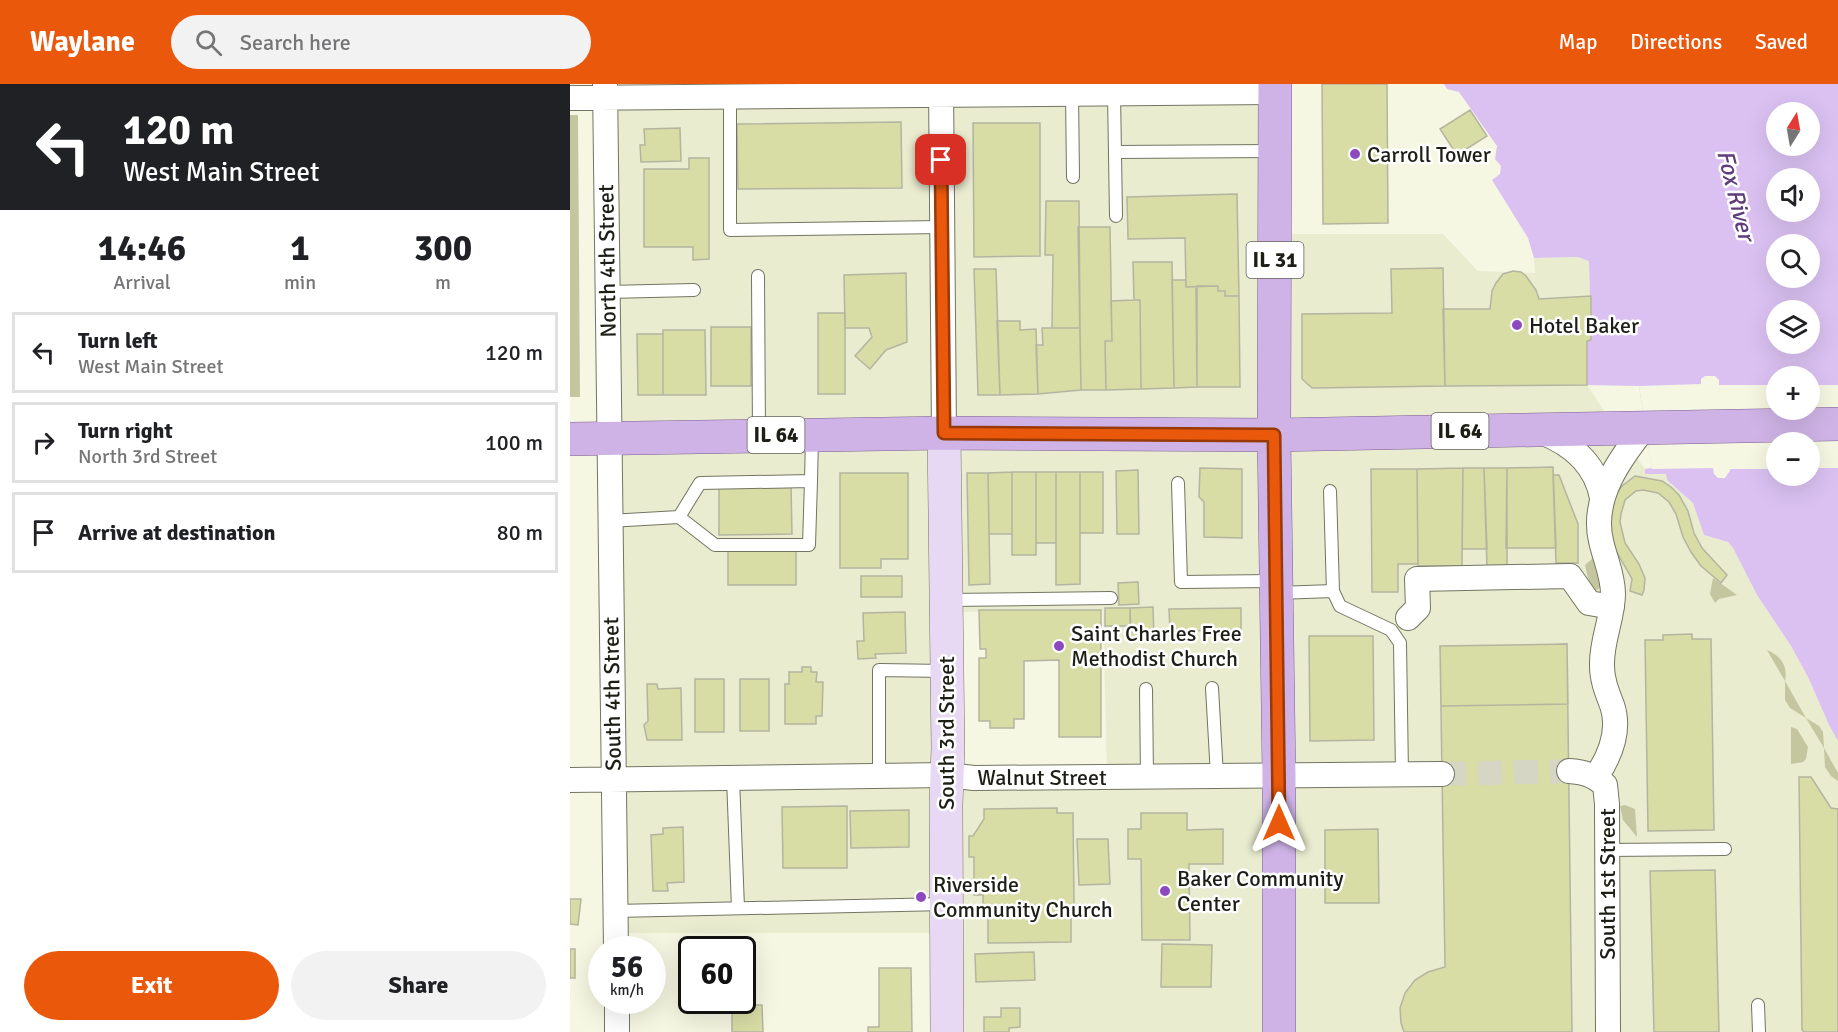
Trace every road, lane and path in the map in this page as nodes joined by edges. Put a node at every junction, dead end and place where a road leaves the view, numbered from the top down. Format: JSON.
{"nodes":[{"id":1,"x":1276,"y":88,"type":"edge"},
{"id":2,"x":941,"y":89,"type":"edge"},
{"id":3,"x":806,"y":90,"type":"edge"},
{"id":4,"x":605,"y":91,"type":"edge"},
{"id":5,"x":1072,"y":93,"type":"junction"},
{"id":6,"x":1114,"y":93,"type":"junction"},
{"id":7,"x":730,"y":96,"type":"junction"},
{"id":8,"x":570,"y":98,"type":"edge"},
{"id":9,"x":1276,"y":151,"type":"junction"},
{"id":10,"x":1115,"y":152,"type":"junction"},
{"id":11,"x":1073,"y":177,"type":"dead end"},
{"id":12,"x":1116,"y":216,"type":"dead end"},
{"id":13,"x":942,"y":227,"type":"junction"},
{"id":14,"x":758,"y":276,"type":"dead end"},
{"id":15,"x":694,"y":290,"type":"dead end"},
{"id":16,"x":607,"y":292,"type":"junction"},
{"id":17,"x":1838,"y":423,"type":"edge"},
{"id":18,"x":1646,"y":426,"type":"junction"},
{"id":19,"x":1533,"y":429,"type":"junction"},
{"id":20,"x":944,"y":433,"type":"junction"},
{"id":21,"x":812,"y":435,"type":"junction"},
{"id":22,"x":1274,"y":435,"type":"junction"},
{"id":23,"x":759,"y":436,"type":"junction"},
{"id":24,"x":608,"y":438,"type":"junction"},
{"id":25,"x":570,"y":439,"type":"edge"},
{"id":26,"x":811,"y":481,"type":"junction"},
{"id":27,"x":1178,"y":483,"type":"dead end"},
{"id":28,"x":1330,"y":491,"type":"dead end"},
{"id":29,"x":1602,"y":498,"type":"junction"},
{"id":30,"x":679,"y":517,"type":"junction"},
{"id":31,"x":609,"y":521,"type":"junction"},
{"id":32,"x":1276,"y":587,"type":"junction"},
{"id":33,"x":1333,"y":591,"type":"junction"},
{"id":34,"x":1111,"y":598,"type":"dead end"},
{"id":35,"x":946,"y":600,"type":"junction"},
{"id":36,"x":1612,"y":607,"type":"junction"},
{"id":37,"x":1408,"y":618,"type":"dead end"},
{"id":38,"x":947,"y":670,"type":"junction"},
{"id":39,"x":1146,"y":688,"type":"dead end"},
{"id":40,"x":1212,"y":688,"type":"dead end"},
{"id":41,"x":1569,"y":771,"type":"tunnel mouth"},
{"id":42,"x":1402,"y":774,"type":"junction"},
{"id":43,"x":1442,"y":774,"type":"tunnel mouth"},
{"id":44,"x":947,"y":775,"type":"junction"},
{"id":45,"x":879,"y":776,"type":"junction"},
{"id":46,"x":1279,"y":776,"type":"junction"},
{"id":47,"x":1147,"y":777,"type":"junction"},
{"id":48,"x":1217,"y":777,"type":"junction"},
{"id":49,"x":1596,"y":777,"type":"junction"},
{"id":50,"x":733,"y":778,"type":"junction"},
{"id":51,"x":570,"y":780,"type":"edge"},
{"id":52,"x":613,"y":780,"type":"junction"},
{"id":53,"x":1725,"y":849,"type":"dead end"},
{"id":54,"x":1606,"y":850,"type":"junction"},
{"id":55,"x":946,"y":904,"type":"junction"},
{"id":56,"x":738,"y":908,"type":"junction"},
{"id":57,"x":615,"y":911,"type":"junction"},
{"id":58,"x":616,"y":936,"type":"edge"},
{"id":59,"x":1758,"y":1005,"type":"dead end"},
{"id":60,"x":617,"y":1014,"type":"edge"},
{"id":61,"x":617,"y":1032,"type":"edge"},
{"id":62,"x":947,"y":1032,"type":"edge"},
{"id":63,"x":1279,"y":1032,"type":"edge"},
{"id":64,"x":1608,"y":1032,"type":"edge"},
{"id":65,"x":1759,"y":1032,"type":"edge"}],
"edges":[{"from":1,"to":6,"type":"street"},
{"from":1,"to":9,"type":"main road","number":"IL 31"},
{"from":2,"to":3,"type":"street"},
{"from":2,"to":5,"type":"street"},
{"from":2,"to":13,"type":"street"},
{"from":3,"to":7,"type":"street"},
{"from":4,"to":7,"type":"street"},
{"from":4,"to":8,"type":"street"},
{"from":4,"to":16,"type":"street","name":"North 4th Street"},
{"from":5,"to":6,"type":"street"},
{"from":5,"to":11,"type":"lane"},
{"from":6,"to":10,"type":"lane"},
{"from":7,"to":13,"type":"lane"},
{"from":9,"to":10,"type":"lane"},
{"from":9,"to":22,"type":"main road","number":"IL 31"},
{"from":10,"to":12,"type":"lane"},
{"from":13,"to":20,"type":"street"},
{"from":14,"to":23,"type":"lane"},
{"from":15,"to":16,"type":"lane"},
{"from":16,"to":24,"type":"street","name":"North 4th Street"},
{"from":17,"to":18,"type":"main road","number":"IL 64"},
{"from":18,"to":19,"type":"main road","number":"IL 64"},
{"from":18,"to":29,"type":"street","name":"South 1st Street"},
{"from":19,"to":22,"type":"main road","number":"IL 64"},
{"from":19,"to":29,"type":"street","name":"South 1st Street"},
{"from":20,"to":21,"type":"main road","number":"IL 64"},
{"from":20,"to":22,"type":"main road","number":"IL 64"},
{"from":20,"to":35,"type":"street","name":"South 3rd Street"},
{"from":21,"to":23,"type":"main road","number":"IL 64"},
{"from":21,"to":26,"type":"lane"},
{"from":22,"to":32,"type":"main road","number":"IL 31"},
{"from":23,"to":24,"type":"main road","number":"IL 64"},
{"from":24,"to":25,"type":"main road","number":"IL 64"},
{"from":24,"to":31,"type":"street","name":"South 4th Street"},
{"from":26,"to":30,"type":"lane"},
{"from":26,"to":30,"type":"lane"},
{"from":27,"to":32,"type":"lane"},
{"from":28,"to":33,"type":"lane"},
{"from":29,"to":36,"type":"street","name":"South 1st Street"},
{"from":30,"to":31,"type":"lane"},
{"from":31,"to":52,"type":"street","name":"South 4th Street"},
{"from":32,"to":33,"type":"lane"},
{"from":32,"to":46,"type":"main road","number":"IL 31"},
{"from":33,"to":42,"type":"lane"},
{"from":34,"to":35,"type":"lane"},
{"from":35,"to":38,"type":"street","name":"South 3rd Street"},
{"from":36,"to":37,"type":"street"},
{"from":36,"to":49,"type":"street","name":"South 1st Street"},
{"from":38,"to":44,"type":"street","name":"South 3rd Street"},
{"from":38,"to":45,"type":"lane"},
{"from":39,"to":47,"type":"lane"},
{"from":40,"to":48,"type":"lane"},
{"from":41,"to":49,"type":"street"},
{"from":42,"to":43,"type":"street","name":"Walnut Street"},
{"from":42,"to":46,"type":"street","name":"Walnut Street"},
{"from":44,"to":45,"type":"street","name":"Walnut Street"},
{"from":44,"to":47,"type":"street","name":"Walnut Street"},
{"from":44,"to":55,"type":"street","name":"South 3rd Street"},
{"from":45,"to":50,"type":"street","name":"Walnut Street"},
{"from":46,"to":48,"type":"street","name":"Walnut Street"},
{"from":46,"to":63,"type":"main road","number":"IL 31"},
{"from":47,"to":48,"type":"street","name":"Walnut Street"},
{"from":49,"to":54,"type":"street","name":"South 1st Street"},
{"from":50,"to":52,"type":"street","name":"Walnut Street"},
{"from":50,"to":56,"type":"lane"},
{"from":51,"to":52,"type":"street","name":"Walnut Street"},
{"from":52,"to":57,"type":"street","name":"South 4th Street"},
{"from":53,"to":54,"type":"lane"},
{"from":54,"to":64,"type":"street","name":"South 1st Street"},
{"from":55,"to":56,"type":"lane"},
{"from":55,"to":62,"type":"street","name":"South 3rd Street"},
{"from":56,"to":57,"type":"lane"},
{"from":57,"to":58,"type":"street","name":"South 4th Street"},
{"from":59,"to":65,"type":"lane"},
{"from":60,"to":61,"type":"street"}]}
